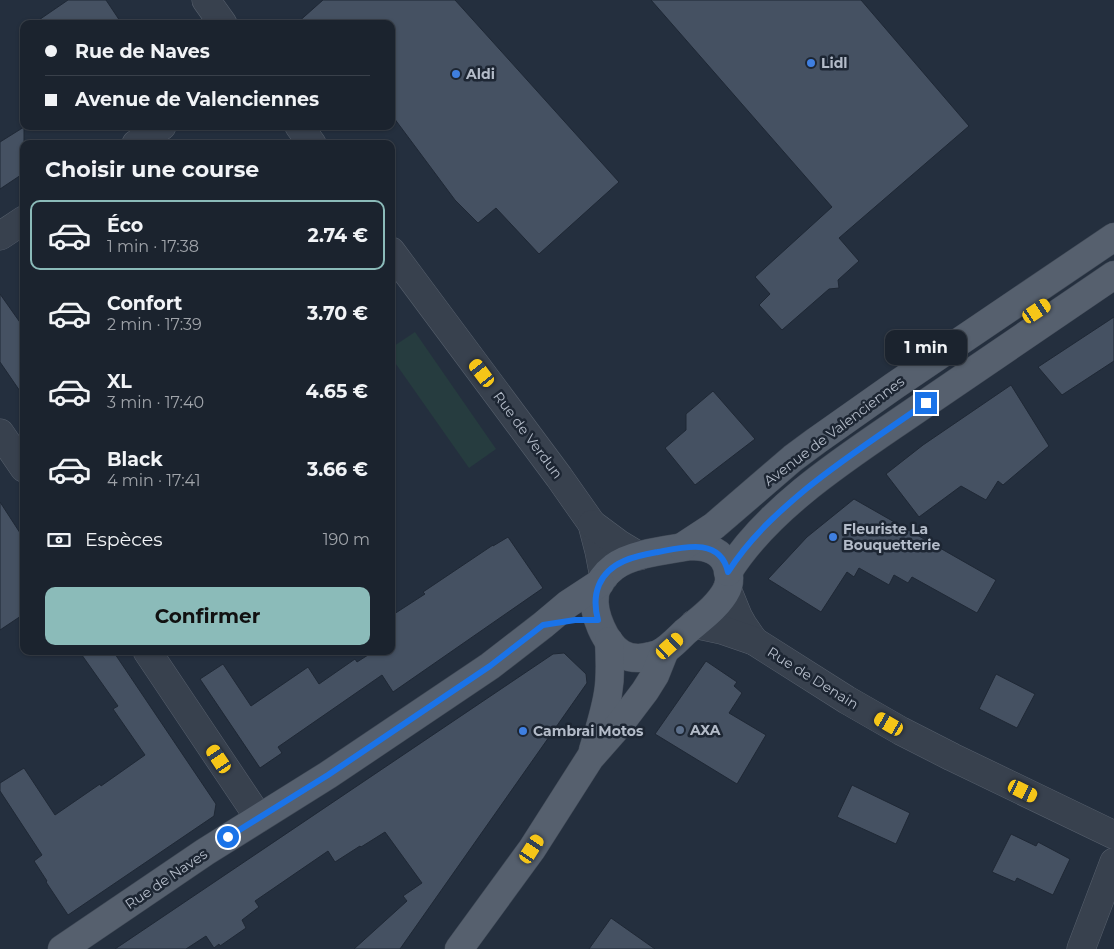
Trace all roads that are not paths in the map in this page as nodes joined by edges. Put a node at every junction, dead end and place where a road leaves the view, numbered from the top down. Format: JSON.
{"nodes":[{"id":1,"x":206,"y":0,"type":"edge"},
{"id":2,"x":220,"y":20,"type":"edge"},
{"id":3,"x":156,"y":130,"type":"edge"},
{"id":4,"x":142,"y":140,"type":"edge"},
{"id":5,"x":20,"y":223,"type":"edge"},
{"id":6,"x":0,"y":236,"type":"edge"},
{"id":7,"x":1114,"y":237,"type":"edge"},
{"id":8,"x":395,"y":256,"type":"edge"},
{"id":9,"x":1114,"y":260,"type":"edge"},
{"id":10,"x":1114,"y":275,"type":"edge"},
{"id":11,"x":990,"y":359,"type":"junction"},
{"id":12,"x":0,"y":433,"type":"edge"},
{"id":13,"x":20,"y":462,"type":"edge"},
{"id":14,"x":592,"y":524,"type":"junction"},
{"id":15,"x":682,"y":547,"type":"junction"},
{"id":16,"x":639,"y":556,"type":"junction"},
{"id":17,"x":602,"y":580,"type":"junction"},
{"id":18,"x":728,"y":581,"type":"junction"},
{"id":19,"x":694,"y":624,"type":"junction"},
{"id":20,"x":543,"y":625,"type":"junction"},
{"id":21,"x":603,"y":631,"type":"junction"},
{"id":22,"x":754,"y":641,"type":"junction"},
{"id":23,"x":665,"y":650,"type":"junction"},
{"id":24,"x":150,"y":655,"type":"edge"},
{"id":25,"x":590,"y":758,"type":"junction"},
{"id":26,"x":259,"y":818,"type":"junction"},
{"id":27,"x":1114,"y":835,"type":"edge"},
{"id":28,"x":1114,"y":862,"type":"edge"},
{"id":29,"x":62,"y":949,"type":"edge"},
{"id":30,"x":459,"y":949,"type":"edge"},
{"id":31,"x":1081,"y":949,"type":"edge"}],
"edges":[{"from":1,"to":2,"type":"street"},
{"from":3,"to":4,"type":"street"},
{"from":5,"to":6,"type":"street"},
{"from":7,"to":15,"type":"main road","name":"Avenue de Valenciennes"},
{"from":8,"to":14,"type":"street","name":"Rue de Verdun"},
{"from":9,"to":11,"type":"main road"},
{"from":10,"to":11,"type":"main road"},
{"from":11,"to":18,"type":"main road"},
{"from":12,"to":13,"type":"street"},
{"from":14,"to":16,"type":"street","name":"Rue de Verdun"},
{"from":14,"to":17,"type":"street","name":"Rue de Verdun"},
{"from":15,"to":16,"type":"main road"},
{"from":15,"to":18,"type":"main road"},
{"from":16,"to":17,"type":"main road"},
{"from":17,"to":20,"type":"main road","name":"Rue de Naves"},
{"from":17,"to":21,"type":"main road"},
{"from":18,"to":19,"type":"main road"},
{"from":18,"to":22,"type":"street","name":"Rue de Denain"},
{"from":19,"to":22,"type":"street","name":"Rue de Denain"},
{"from":19,"to":23,"type":"main road"},
{"from":20,"to":21,"type":"main road"},
{"from":20,"to":26,"type":"main road","name":"Rue de Naves"},
{"from":21,"to":23,"type":"main road"},
{"from":21,"to":25,"type":"main road"},
{"from":22,"to":27,"type":"street","name":"Rue de Denain"},
{"from":23,"to":25,"type":"main road"},
{"from":24,"to":26,"type":"street"},
{"from":25,"to":30,"type":"main road"},
{"from":26,"to":29,"type":"main road","name":"Rue de Naves"},
{"from":28,"to":31,"type":"street"}]}
